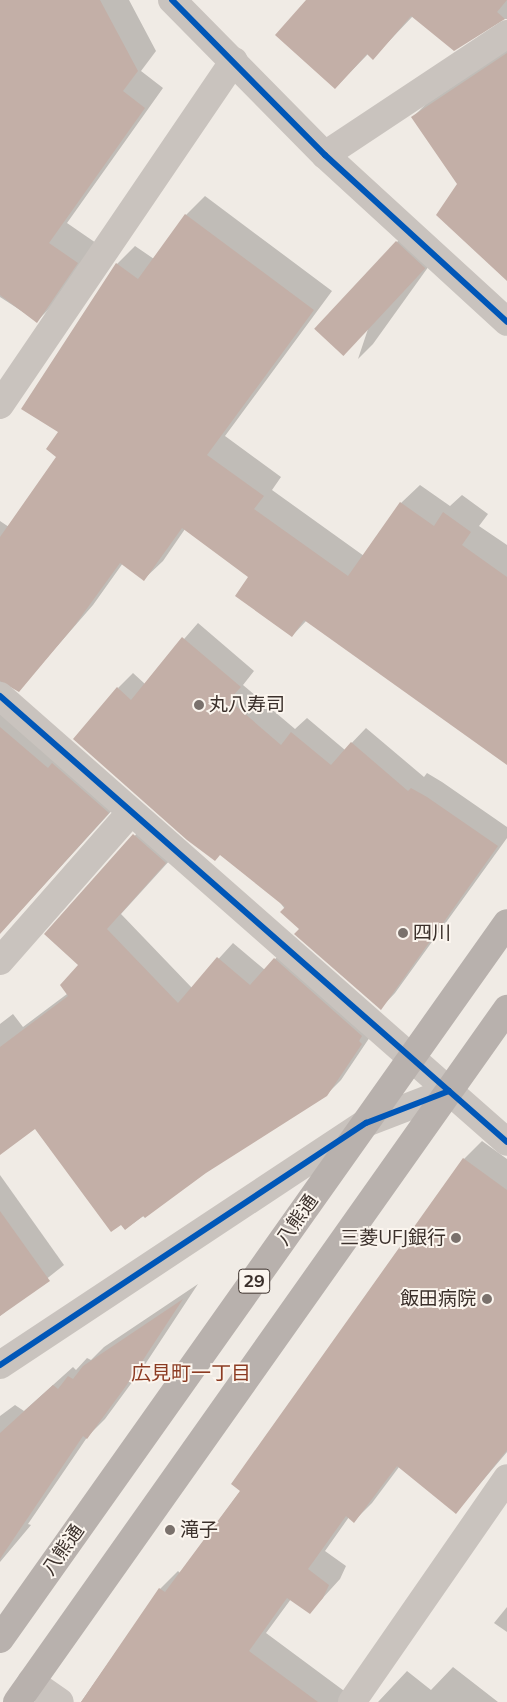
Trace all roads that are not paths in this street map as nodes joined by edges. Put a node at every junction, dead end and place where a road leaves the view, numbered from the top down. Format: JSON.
{"nodes":[{"id":1,"x":172,"y":0,"type":"edge"},
{"id":2,"x":507,"y":34,"type":"edge"},
{"id":3,"x":234,"y":61,"type":"junction"},
{"id":4,"x":325,"y":155,"type":"junction"},
{"id":5,"x":507,"y":322,"type":"edge"},
{"id":6,"x":0,"y":405,"type":"edge"},
{"id":7,"x":0,"y":696,"type":"edge"},
{"id":8,"x":130,"y":812,"type":"junction"},
{"id":9,"x":507,"y":923,"type":"edge"},
{"id":10,"x":0,"y":961,"type":"edge"},
{"id":11,"x":507,"y":1009,"type":"edge"},
{"id":12,"x":412,"y":1058,"type":"junction"},
{"id":13,"x":450,"y":1091,"type":"junction"},
{"id":14,"x":366,"y":1123,"type":"junction"},
{"id":15,"x":507,"y":1142,"type":"edge"},
{"id":16,"x":0,"y":1365,"type":"edge"},
{"id":17,"x":507,"y":1478,"type":"edge"},
{"id":18,"x":0,"y":1639,"type":"edge"},
{"id":19,"x":24,"y":1692,"type":"edge"},
{"id":20,"x":60,"y":1702,"type":"edge"},
{"id":21,"x":352,"y":1702,"type":"edge"}],
"edges":[{"from":1,"to":3,"type":"street"},
{"from":2,"to":4,"type":"street"},
{"from":3,"to":4,"type":"street"},
{"from":3,"to":6,"type":"street"},
{"from":4,"to":5,"type":"street"},
{"from":7,"to":8,"type":"street"},
{"from":8,"to":10,"type":"street"},
{"from":8,"to":12,"type":"street"},
{"from":9,"to":12,"type":"main road","name":"八熊通","number":"29"},
{"from":11,"to":13,"type":"main road","number":"29"},
{"from":12,"to":13,"type":"street"},
{"from":12,"to":14,"type":"main road","name":"八熊通","number":"29"},
{"from":13,"to":14,"type":"street"},
{"from":13,"to":15,"type":"street"},
{"from":13,"to":19,"type":"main road","number":"29"},
{"from":14,"to":16,"type":"street"},
{"from":14,"to":18,"type":"main road","name":"八熊通","number":"29"},
{"from":17,"to":21,"type":"street"},
{"from":19,"to":20,"type":"street"}]}
